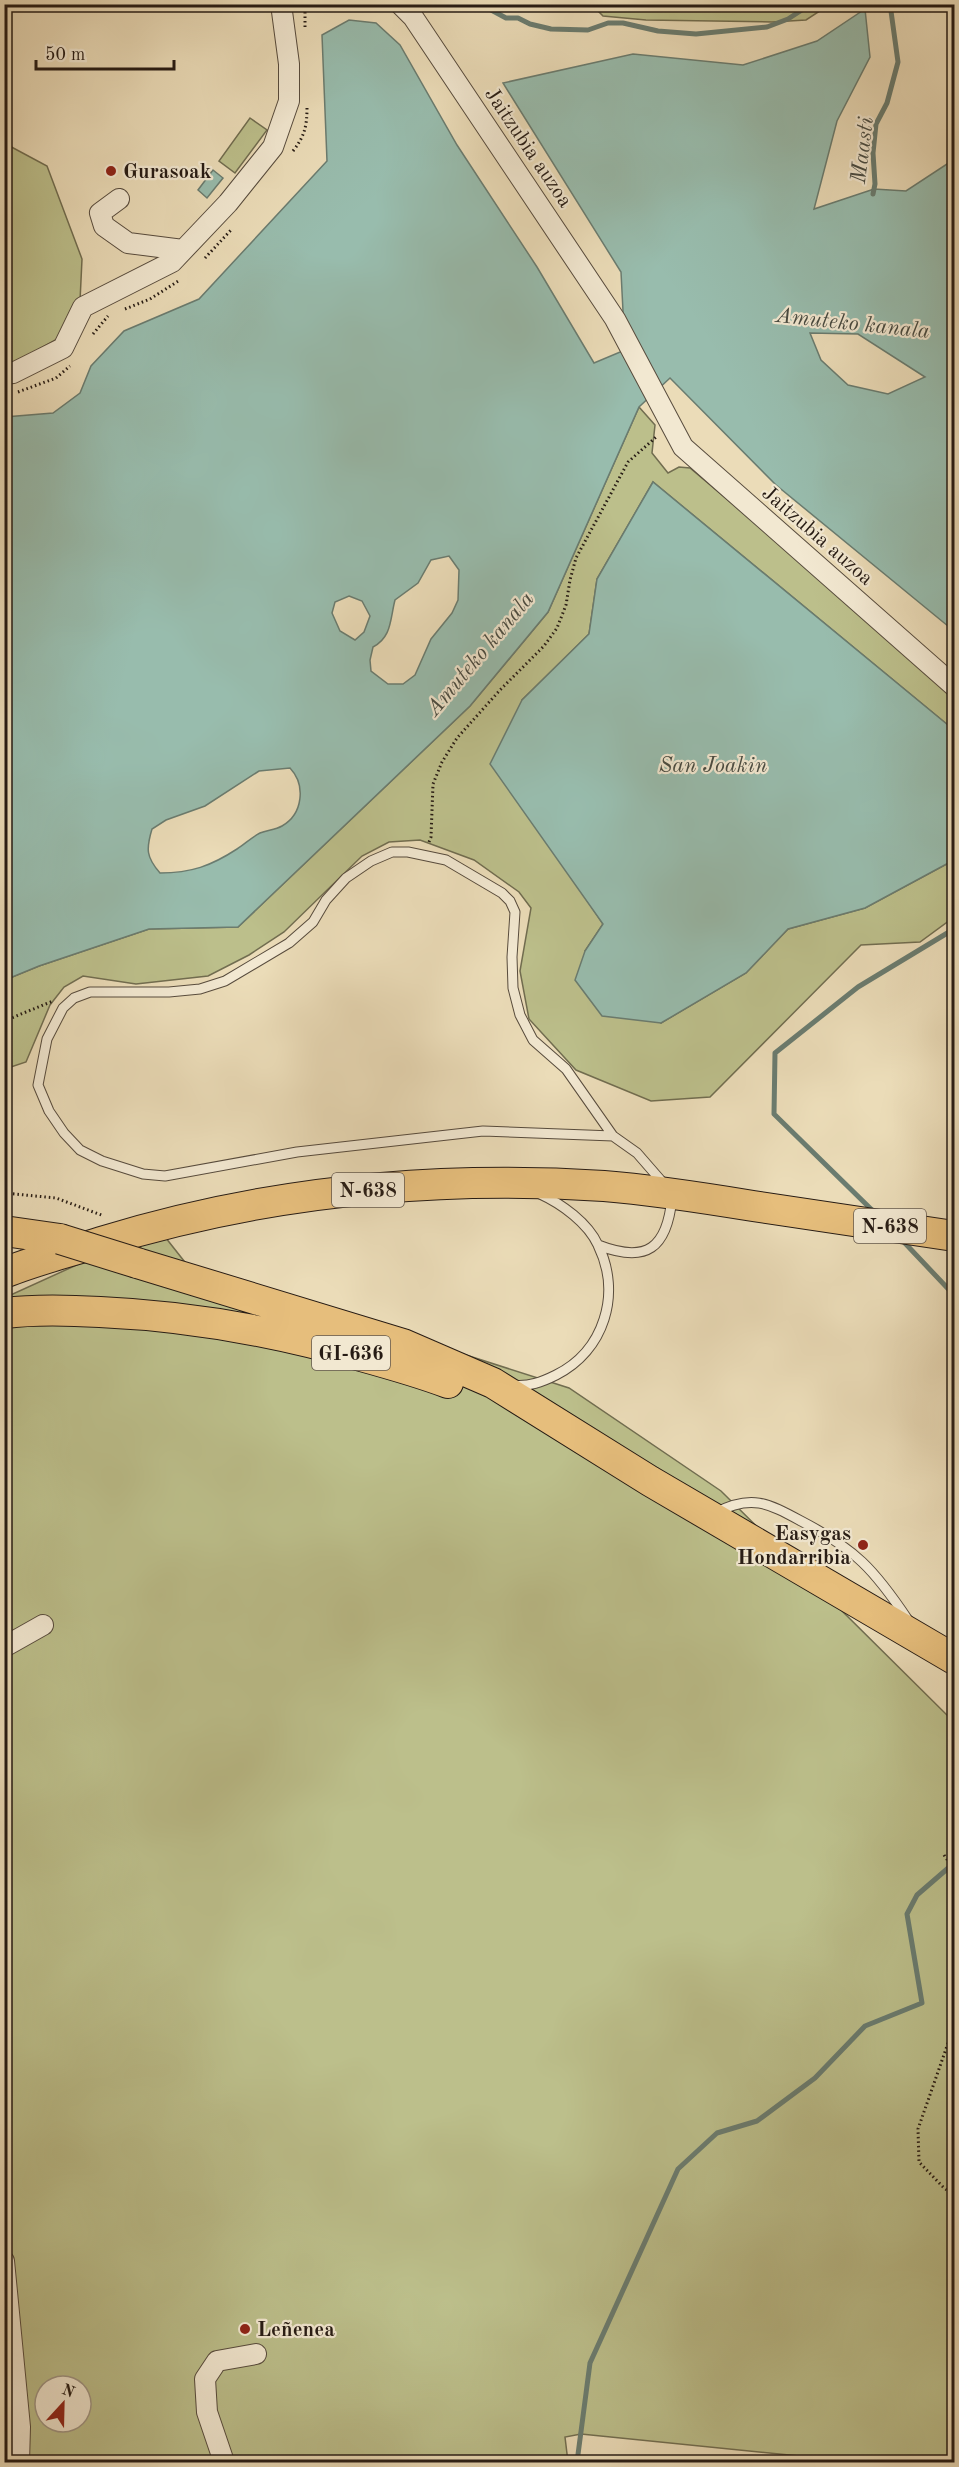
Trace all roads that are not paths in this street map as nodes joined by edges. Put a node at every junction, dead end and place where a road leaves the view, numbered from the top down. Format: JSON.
{"nodes":[{"id":1,"x":281,"y":4,"type":"edge"},
{"id":2,"x":400,"y":4,"type":"edge"},
{"id":3,"x":119,"y":199,"type":"dead end"},
{"id":4,"x":183,"y":250,"type":"junction"},
{"id":5,"x":4,"y":374,"type":"edge"},
{"id":6,"x":954,"y":686,"type":"edge"},
{"id":7,"x":614,"y":1136,"type":"junction"},
{"id":8,"x":513,"y":1182,"type":"junction"},
{"id":9,"x":672,"y":1193,"type":"junction"},
{"id":10,"x":4,"y":1231,"type":"edge"},
{"id":11,"x":950,"y":1235,"type":"edge"},
{"id":12,"x":598,"y":1245,"type":"junction"},
{"id":13,"x":4,"y":1273,"type":"edge"},
{"id":14,"x":4,"y":1313,"type":"edge"},
{"id":15,"x":493,"y":1383,"type":"junction"},
{"id":16,"x":650,"y":1481,"type":"junction"},
{"id":17,"x":709,"y":1516,"type":"junction"},
{"id":18,"x":43,"y":1625,"type":"dead end"},
{"id":19,"x":921,"y":1640,"type":"junction"},
{"id":20,"x":4,"y":1647,"type":"edge"},
{"id":21,"x":954,"y":1659,"type":"edge"},
{"id":22,"x":4,"y":2261,"type":"edge"},
{"id":23,"x":256,"y":2354,"type":"dead end"},
{"id":24,"x":19,"y":2463,"type":"edge"},
{"id":25,"x":224,"y":2463,"type":"edge"}],
"edges":[{"from":1,"to":4,"type":"street"},
{"from":2,"to":6,"type":"street","name":"Jaitzubia auzoa"},
{"from":3,"to":4,"type":"street"},
{"from":4,"to":5,"type":"street"},
{"from":7,"to":7,"type":"lane"},
{"from":7,"to":9,"type":"lane"},
{"from":8,"to":9,"type":"main road","number":"N-638"},
{"from":8,"to":12,"type":"lane"},
{"from":8,"to":13,"type":"main road","number":"N-638"},
{"from":9,"to":11,"type":"main road","number":"N-638"},
{"from":9,"to":12,"type":"lane"},
{"from":10,"to":15,"type":"main road","number":"GI-636","bridge":true},
{"from":12,"to":15,"type":"lane"},
{"from":14,"to":16,"type":"main road","number":"GI-636"},
{"from":15,"to":16,"type":"main road","number":"GI-636"},
{"from":16,"to":17,"type":"main road","number":"GI-636"},
{"from":17,"to":19,"type":"main road","number":"GI-636"},
{"from":17,"to":19,"type":"lane"},
{"from":18,"to":20,"type":"street"},
{"from":19,"to":21,"type":"main road","number":"GI-636"},
{"from":22,"to":24,"type":"street"},
{"from":23,"to":25,"type":"street"}]}
